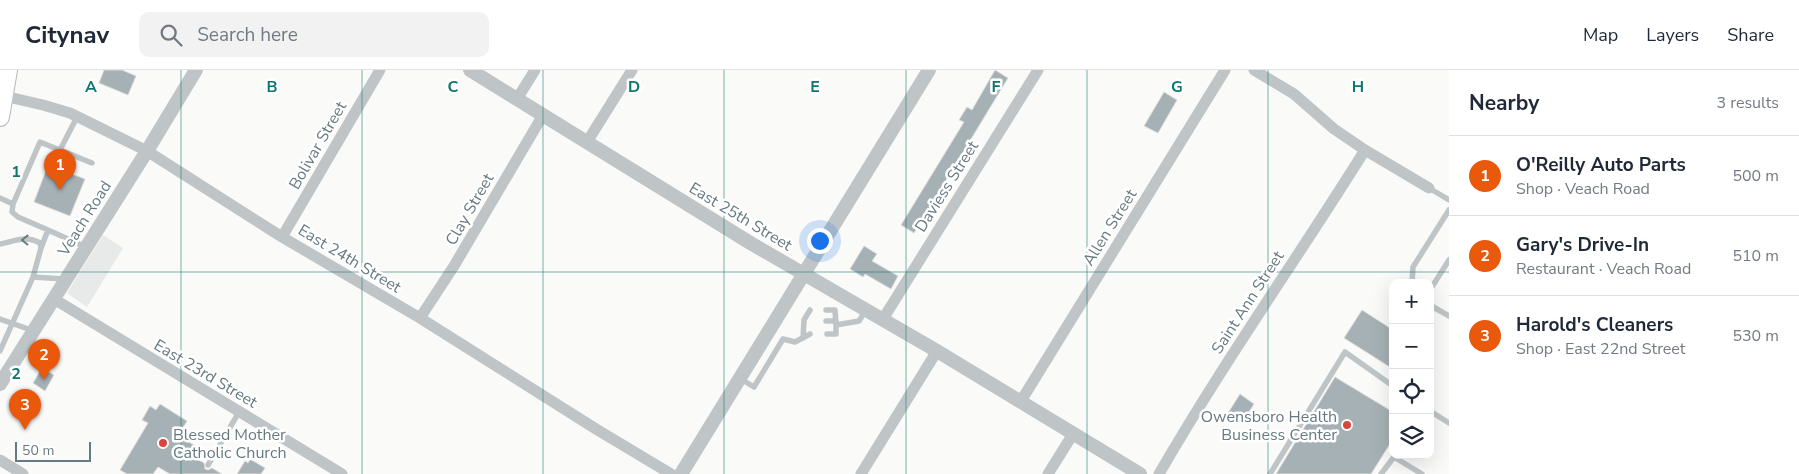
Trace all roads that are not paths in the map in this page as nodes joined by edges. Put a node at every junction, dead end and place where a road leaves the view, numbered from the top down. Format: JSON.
{"nodes":[{"id":1,"x":8,"y":70,"type":"edge"},
{"id":2,"x":196,"y":70,"type":"edge"},
{"id":3,"x":380,"y":70,"type":"edge"},
{"id":4,"x":470,"y":70,"type":"edge"},
{"id":5,"x":535,"y":70,"type":"edge"},
{"id":6,"x":632,"y":70,"type":"edge"},
{"id":7,"x":928,"y":70,"type":"edge"},
{"id":8,"x":1038,"y":70,"type":"edge"},
{"id":9,"x":1225,"y":70,"type":"edge"},
{"id":10,"x":1254,"y":70,"type":"edge"},
{"id":11,"x":2,"y":96,"type":"edge"},
{"id":12,"x":517,"y":99,"type":"junction"},
{"id":13,"x":543,"y":115,"type":"junction"},
{"id":14,"x":0,"y":116,"type":"edge"},
{"id":15,"x":77,"y":116,"type":"junction"},
{"id":16,"x":586,"y":142,"type":"junction"},
{"id":17,"x":60,"y":150,"type":"junction"},
{"id":18,"x":1365,"y":150,"type":"junction"},
{"id":19,"x":147,"y":151,"type":"junction"},
{"id":20,"x":92,"y":163,"type":"dead end"},
{"id":21,"x":1429,"y":188,"type":"joint"},
{"id":22,"x":0,"y":198,"type":"edge"},
{"id":23,"x":1449,"y":200,"type":"edge"},
{"id":24,"x":13,"y":204,"type":"junction"},
{"id":25,"x":1449,"y":210,"type":"edge"},
{"id":26,"x":48,"y":230,"type":"junction"},
{"id":27,"x":282,"y":237,"type":"junction"},
{"id":28,"x":0,"y":244,"type":"edge"},
{"id":29,"x":87,"y":247,"type":"junction"},
{"id":30,"x":41,"y":248,"type":"junction"},
{"id":31,"x":1449,"y":260,"type":"edge"},
{"id":32,"x":804,"y":274,"type":"junction"},
{"id":33,"x":34,"y":277,"type":"junction"},
{"id":34,"x":66,"y":279,"type":"junction"},
{"id":35,"x":1412,"y":279,"type":"edge"},
{"id":36,"x":1434,"y":284,"type":"edge"},
{"id":37,"x":54,"y":299,"type":"junction"},
{"id":38,"x":1434,"y":307,"type":"edge"},
{"id":39,"x":810,"y":310,"type":"dead end"},
{"id":40,"x":826,"y":310,"type":"dead end"},
{"id":41,"x":866,"y":310,"type":"junction"},
{"id":42,"x":1449,"y":316,"type":"edge"},
{"id":43,"x":420,"y":318,"type":"junction"},
{"id":44,"x":0,"y":319,"type":"edge"},
{"id":45,"x":882,"y":319,"type":"junction"},
{"id":46,"x":810,"y":320,"type":"dead end"},
{"id":47,"x":826,"y":321,"type":"dead end"},
{"id":48,"x":12,"y":323,"type":"junction"},
{"id":49,"x":836,"y":323,"type":"junction"},
{"id":50,"x":803,"y":326,"type":"junction"},
{"id":51,"x":34,"y":331,"type":"junction"},
{"id":52,"x":810,"y":334,"type":"dead end"},
{"id":53,"x":827,"y":334,"type":"dead end"},
{"id":54,"x":803,"y":338,"type":"junction"},
{"id":55,"x":0,"y":351,"type":"edge"},
{"id":56,"x":937,"y":351,"type":"junction"},
{"id":57,"x":2,"y":379,"type":"edge"},
{"id":58,"x":740,"y":379,"type":"junction"},
{"id":59,"x":1389,"y":383,"type":"edge"},
{"id":60,"x":1021,"y":400,"type":"junction"},
{"id":61,"x":240,"y":412,"type":"junction"},
{"id":62,"x":1434,"y":414,"type":"edge"},
{"id":63,"x":1449,"y":423,"type":"edge"},
{"id":64,"x":1073,"y":434,"type":"junction"},
{"id":65,"x":1393,"y":459,"type":"edge"},
{"id":66,"x":1400,"y":459,"type":"edge"},
{"id":67,"x":0,"y":460,"type":"edge"},
{"id":68,"x":208,"y":465,"type":"dead end"},
{"id":69,"x":23,"y":474,"type":"edge"},
{"id":70,"x":342,"y":474,"type":"edge"},
{"id":71,"x":671,"y":474,"type":"edge"},
{"id":72,"x":681,"y":474,"type":"edge"},
{"id":73,"x":861,"y":474,"type":"edge"},
{"id":74,"x":1048,"y":474,"type":"edge"},
{"id":75,"x":1140,"y":474,"type":"edge"},
{"id":76,"x":1159,"y":474,"type":"edge"},
{"id":77,"x":1270,"y":474,"type":"edge"},
{"id":78,"x":1381,"y":474,"type":"edge"},
{"id":79,"x":1422,"y":474,"type":"edge"}],
"edges":[{"from":1,"to":11,"type":"main road"},
{"from":2,"to":19,"type":"street","name":"Veach Road"},
{"from":3,"to":27,"type":"street","name":"Bolivar Street"},
{"from":4,"to":12,"type":"street","name":"East 25th Street"},
{"from":5,"to":12,"type":"street"},
{"from":6,"to":16,"type":"street"},
{"from":7,"to":32,"type":"street"},
{"from":8,"to":45,"type":"street","name":"Daviess Street"},
{"from":9,"to":60,"type":"street","name":"Allen Street"},
{"from":10,"to":18,"type":"street"},
{"from":11,"to":14,"type":"main road"},
{"from":11,"to":15,"type":"street","name":"East 24th Street"},
{"from":12,"to":13,"type":"street","name":"East 25th Street"},
{"from":13,"to":16,"type":"street","name":"East 25th Street"},
{"from":13,"to":43,"type":"street","name":"Clay Street"},
{"from":15,"to":17,"type":"lane"},
{"from":15,"to":19,"type":"street","name":"East 24th Street"},
{"from":16,"to":32,"type":"street","name":"East 25th Street"},
{"from":17,"to":20,"type":"lane"},
{"from":17,"to":24,"type":"lane"},
{"from":18,"to":21,"type":"street"},
{"from":18,"to":76,"type":"street","name":"Saint Ann Street"},
{"from":19,"to":27,"type":"street","name":"East 24th Street"},
{"from":19,"to":29,"type":"street","name":"Veach Road"},
{"from":21,"to":23,"type":"lane"},
{"from":22,"to":24,"type":"lane"},
{"from":24,"to":26,"type":"lane"},
{"from":25,"to":35,"type":"lane"},
{"from":26,"to":29,"type":"lane"},
{"from":26,"to":30,"type":"lane"},
{"from":27,"to":43,"type":"street","name":"East 24th Street"},
{"from":30,"to":28,"type":"lane","one_way":true},
{"from":29,"to":34,"type":"street","name":"Veach Road"},
{"from":30,"to":33,"type":"lane"},
{"from":31,"to":36,"type":"lane"},
{"from":32,"to":41,"type":"street","name":"East 25th Street"},
{"from":32,"to":58,"type":"street"},
{"from":33,"to":34,"type":"lane"},
{"from":33,"to":48,"type":"lane"},
{"from":34,"to":37,"type":"street","name":"Veach Road"},
{"from":37,"to":51,"type":"street","name":"Veach Road"},
{"from":37,"to":61,"type":"street","name":"East 23rd Street"},
{"from":38,"to":42,"type":"lane"},
{"from":39,"to":50,"type":"lane"},
{"from":40,"to":49,"type":"lane"},
{"from":41,"to":45,"type":"street","name":"East 25th Street"},
{"from":41,"to":49,"type":"lane"},
{"from":43,"to":71,"type":"street","name":"East 24th Street"},
{"from":44,"to":48,"type":"lane"},
{"from":45,"to":56,"type":"street","name":"East 25th Street"},
{"from":46,"to":50,"type":"lane"},
{"from":47,"to":49,"type":"lane"},
{"from":48,"to":51,"type":"lane"},
{"from":48,"to":55,"type":"lane"},
{"from":49,"to":53,"type":"lane"},
{"from":50,"to":54,"type":"lane"},
{"from":51,"to":57,"type":"street","name":"Veach Road"},
{"from":52,"to":54,"type":"lane"},
{"from":54,"to":58,"type":"lane"},
{"from":56,"to":60,"type":"street","name":"East 25th Street"},
{"from":56,"to":73,"type":"street"},
{"from":58,"to":72,"type":"street"},
{"from":59,"to":77,"type":"lane"},
{"from":60,"to":64,"type":"street","name":"East 25th Street"},
{"from":61,"to":68,"type":"lane"},
{"from":61,"to":70,"type":"street","name":"East 23rd Street"},
{"from":62,"to":63,"type":"lane"},
{"from":64,"to":74,"type":"street"},
{"from":64,"to":75,"type":"street","name":"East 25th Street"},
{"from":65,"to":78,"type":"lane"},
{"from":66,"to":79,"type":"lane"},
{"from":67,"to":69,"type":"street"}]}
